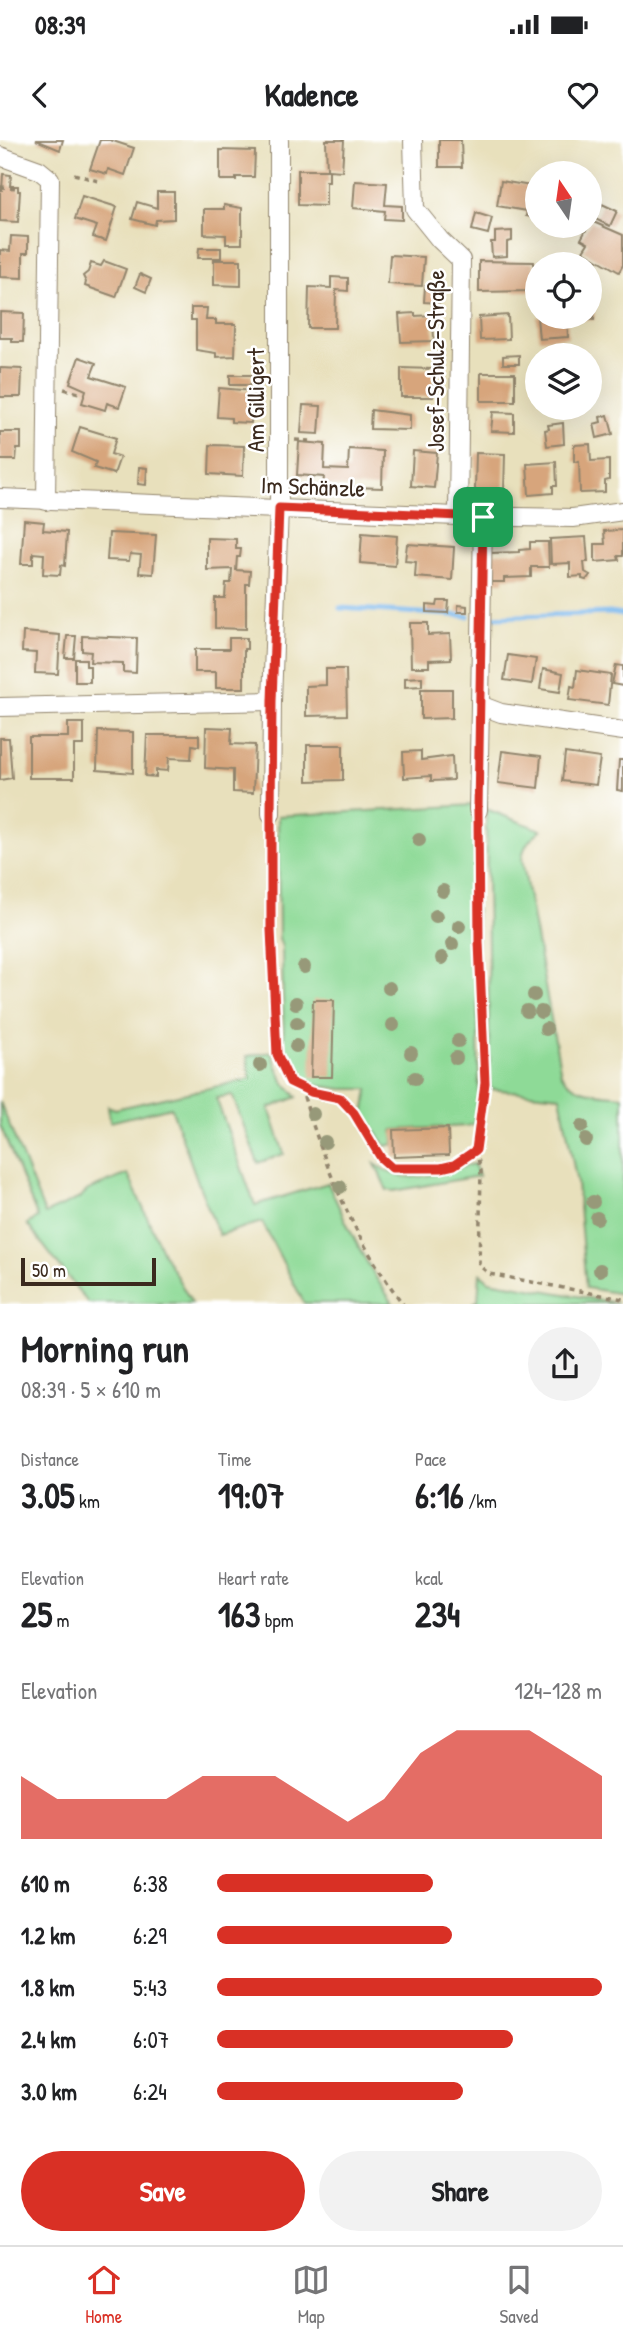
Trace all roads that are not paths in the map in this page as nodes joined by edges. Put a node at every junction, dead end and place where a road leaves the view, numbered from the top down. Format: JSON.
{"nodes":[{"id":1,"x":278,"y":140,"type":"edge"},
{"id":2,"x":413,"y":140,"type":"edge"},
{"id":3,"x":0,"y":156,"type":"edge"},
{"id":4,"x":0,"y":498,"type":"edge"},
{"id":5,"x":46,"y":501,"type":"junction"},
{"id":6,"x":279,"y":508,"type":"junction"},
{"id":7,"x":623,"y":511,"type":"edge"},
{"id":8,"x":458,"y":516,"type":"junction"},
{"id":9,"x":483,"y":517,"type":"junction"},
{"id":10,"x":272,"y":701,"type":"junction"},
{"id":11,"x":480,"y":705,"type":"junction"},
{"id":12,"x":0,"y":707,"type":"edge"},
{"id":13,"x":623,"y":731,"type":"edge"},
{"id":14,"x":478,"y":810,"type":"road end"},
{"id":15,"x":271,"y":814,"type":"road end"}],
"edges":[{"from":1,"to":6,"type":"street","name":"Am Gilligert"},
{"from":2,"to":8,"type":"street","name":"Josef-Schulz-Straße"},
{"from":3,"to":5,"type":"street"},
{"from":4,"to":5,"type":"street","name":"Im Schänzle"},
{"from":5,"to":6,"type":"street","name":"Im Schänzle"},
{"from":6,"to":8,"type":"street","name":"Im Schänzle"},
{"from":6,"to":10,"type":"street","name":"Am Gilligert"},
{"from":7,"to":9,"type":"street","name":"Im Schänzle"},
{"from":8,"to":9,"type":"street","name":"Im Schänzle"},
{"from":9,"to":11,"type":"street"},
{"from":10,"to":12,"type":"street"},
{"from":10,"to":15,"type":"street","name":"Am Gilligert"},
{"from":11,"to":13,"type":"street"},
{"from":11,"to":14,"type":"street"}]}
